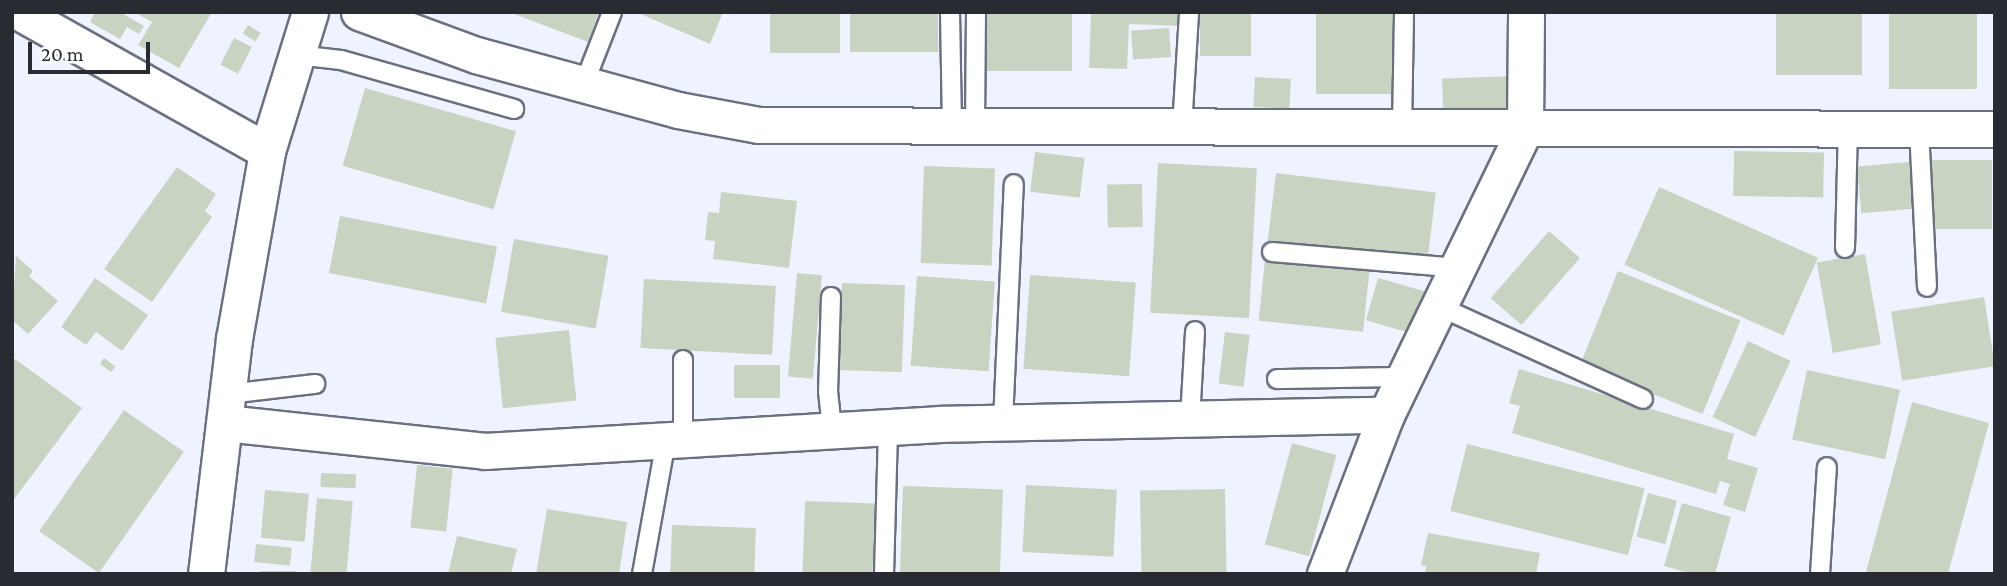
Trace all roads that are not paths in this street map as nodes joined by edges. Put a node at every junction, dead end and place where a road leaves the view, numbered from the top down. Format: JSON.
{"nodes":[{"id":1,"x":19,"y":12,"type":"edge"},
{"id":2,"x":310,"y":12,"type":"edge"},
{"id":3,"x":359,"y":12,"type":"edge"},
{"id":4,"x":612,"y":12,"type":"edge"},
{"id":5,"x":950,"y":12,"type":"edge"},
{"id":6,"x":976,"y":12,"type":"edge"},
{"id":7,"x":1189,"y":12,"type":"edge"},
{"id":8,"x":1404,"y":12,"type":"edge"},
{"id":9,"x":1526,"y":12,"type":"edge"},
{"id":10,"x":297,"y":55,"type":"junction"},
{"id":11,"x":584,"y":84,"type":"junction"},
{"id":12,"x":514,"y":109,"type":"dead end"},
{"id":13,"x":963,"y":127,"type":"junction"},
{"id":14,"x":1182,"y":128,"type":"junction"},
{"id":15,"x":1402,"y":129,"type":"junction"},
{"id":16,"x":1525,"y":129,"type":"junction"},
{"id":17,"x":1848,"y":129,"type":"junction"},
{"id":18,"x":1919,"y":129,"type":"junction"},
{"id":19,"x":1995,"y":129,"type":"edge"},
{"id":20,"x":267,"y":151,"type":"junction"},
{"id":21,"x":1014,"y":184,"type":"dead end"},
{"id":22,"x":1845,"y":248,"type":"dead end"},
{"id":23,"x":1272,"y":252,"type":"dead end"},
{"id":24,"x":1457,"y":268,"type":"junction"},
{"id":25,"x":1927,"y":287,"type":"dead end"},
{"id":26,"x":831,"y":298,"type":"dead end"},
{"id":27,"x":1438,"y":306,"type":"junction"},
{"id":28,"x":1195,"y":331,"type":"dead end"},
{"id":29,"x":683,"y":360,"type":"dead end"},
{"id":30,"x":1404,"y":377,"type":"junction"},
{"id":31,"x":1277,"y":379,"type":"dead end"},
{"id":32,"x":315,"y":384,"type":"dead end"},
{"id":33,"x":1643,"y":399,"type":"dead end"},
{"id":34,"x":227,"y":409,"type":"junction"},
{"id":35,"x":1386,"y":415,"type":"junction"},
{"id":36,"x":1190,"y":419,"type":"junction"},
{"id":37,"x":1003,"y":422,"type":"junction"},
{"id":38,"x":888,"y":427,"type":"junction"},
{"id":39,"x":832,"y":430,"type":"junction"},
{"id":40,"x":674,"y":439,"type":"junction"},
{"id":41,"x":1827,"y":467,"type":"dead end"},
{"id":42,"x":1333,"y":571,"type":"edge"},
{"id":43,"x":206,"y":574,"type":"edge"},
{"id":44,"x":642,"y":574,"type":"edge"},
{"id":45,"x":884,"y":574,"type":"edge"},
{"id":46,"x":1820,"y":574,"type":"edge"}],
"edges":[{"from":1,"to":20,"type":"street"},
{"from":2,"to":10,"type":"street"},
{"from":3,"to":11,"type":"street"},
{"from":4,"to":11,"type":"lane"},
{"from":5,"to":13,"type":"lane"},
{"from":6,"to":13,"type":"lane"},
{"from":7,"to":14,"type":"lane"},
{"from":8,"to":15,"type":"lane"},
{"from":9,"to":16,"type":"street"},
{"from":10,"to":12,"type":"lane"},
{"from":10,"to":20,"type":"street"},
{"from":11,"to":13,"type":"street"},
{"from":13,"to":14,"type":"street"},
{"from":14,"to":15,"type":"street"},
{"from":15,"to":16,"type":"street"},
{"from":16,"to":17,"type":"street"},
{"from":16,"to":24,"type":"street"},
{"from":17,"to":18,"type":"street"},
{"from":17,"to":22,"type":"lane"},
{"from":18,"to":19,"type":"street"},
{"from":18,"to":25,"type":"lane"},
{"from":20,"to":34,"type":"street"},
{"from":21,"to":37,"type":"lane"},
{"from":23,"to":24,"type":"lane"},
{"from":24,"to":27,"type":"street"},
{"from":26,"to":39,"type":"lane"},
{"from":27,"to":30,"type":"street"},
{"from":27,"to":33,"type":"lane"},
{"from":28,"to":36,"type":"lane"},
{"from":29,"to":40,"type":"lane"},
{"from":30,"to":31,"type":"lane"},
{"from":30,"to":35,"type":"street"},
{"from":32,"to":34,"type":"lane"},
{"from":34,"to":40,"type":"street"},
{"from":34,"to":43,"type":"street"},
{"from":35,"to":36,"type":"street"},
{"from":35,"to":42,"type":"street"},
{"from":36,"to":37,"type":"street"},
{"from":37,"to":38,"type":"street"},
{"from":38,"to":39,"type":"street"},
{"from":38,"to":45,"type":"lane"},
{"from":39,"to":40,"type":"street"},
{"from":40,"to":44,"type":"lane"},
{"from":41,"to":46,"type":"lane"}]}
